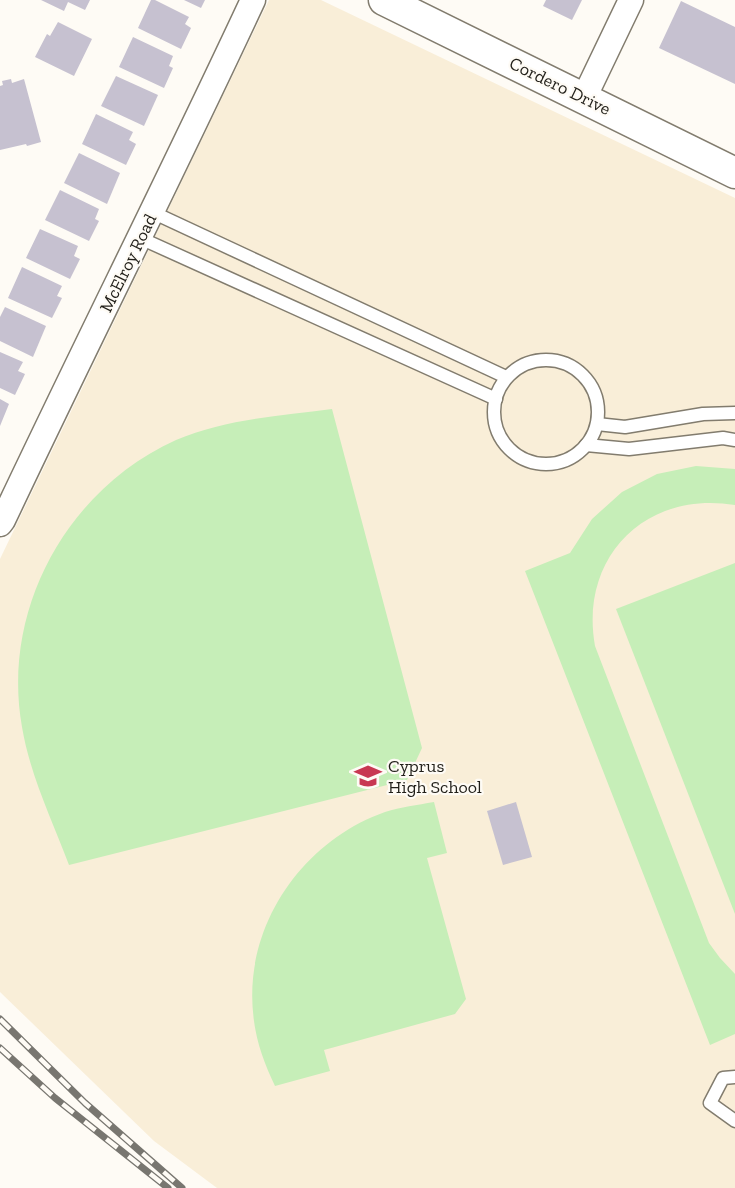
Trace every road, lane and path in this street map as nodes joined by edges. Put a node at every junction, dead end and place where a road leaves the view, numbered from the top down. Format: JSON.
{"nodes":[{"id":1,"x":253,"y":0,"type":"edge"},
{"id":2,"x":384,"y":0,"type":"edge"},
{"id":3,"x":631,"y":0,"type":"edge"},
{"id":4,"x":584,"y":98,"type":"junction"},
{"id":5,"x":735,"y":173,"type":"edge"},
{"id":6,"x":153,"y":212,"type":"junction"},
{"id":7,"x":140,"y":238,"type":"junction"},
{"id":8,"x":506,"y":378,"type":"junction"},
{"id":9,"x":496,"y":399,"type":"junction"},
{"id":10,"x":735,"y":413,"type":"edge"},
{"id":11,"x":597,"y":424,"type":"junction"},
{"id":12,"x":735,"y":440,"type":"edge"},
{"id":13,"x":586,"y":445,"type":"junction"},
{"id":14,"x":0,"y":524,"type":"edge"},
{"id":15,"x":735,"y":1077,"type":"edge"},
{"id":16,"x":735,"y":1121,"type":"edge"}],
"edges":[{"from":1,"to":6,"type":"street","name":"McElroy Road"},
{"from":2,"to":4,"type":"street","name":"Cordero Drive"},
{"from":3,"to":4,"type":"street"},
{"from":4,"to":5,"type":"street","name":"Cordero Drive"},
{"from":6,"to":7,"type":"street","name":"McElroy Road"},
{"from":6,"to":8,"type":"lane"},
{"from":7,"to":9,"type":"lane"},
{"from":7,"to":14,"type":"street","name":"McElroy Road"},
{"from":8,"to":9,"type":"lane"},
{"from":8,"to":11,"type":"lane"},
{"from":9,"to":13,"type":"lane"},
{"from":10,"to":11,"type":"lane"},
{"from":11,"to":13,"type":"lane"},
{"from":12,"to":13,"type":"lane"},
{"from":15,"to":16,"type":"lane"}]}
